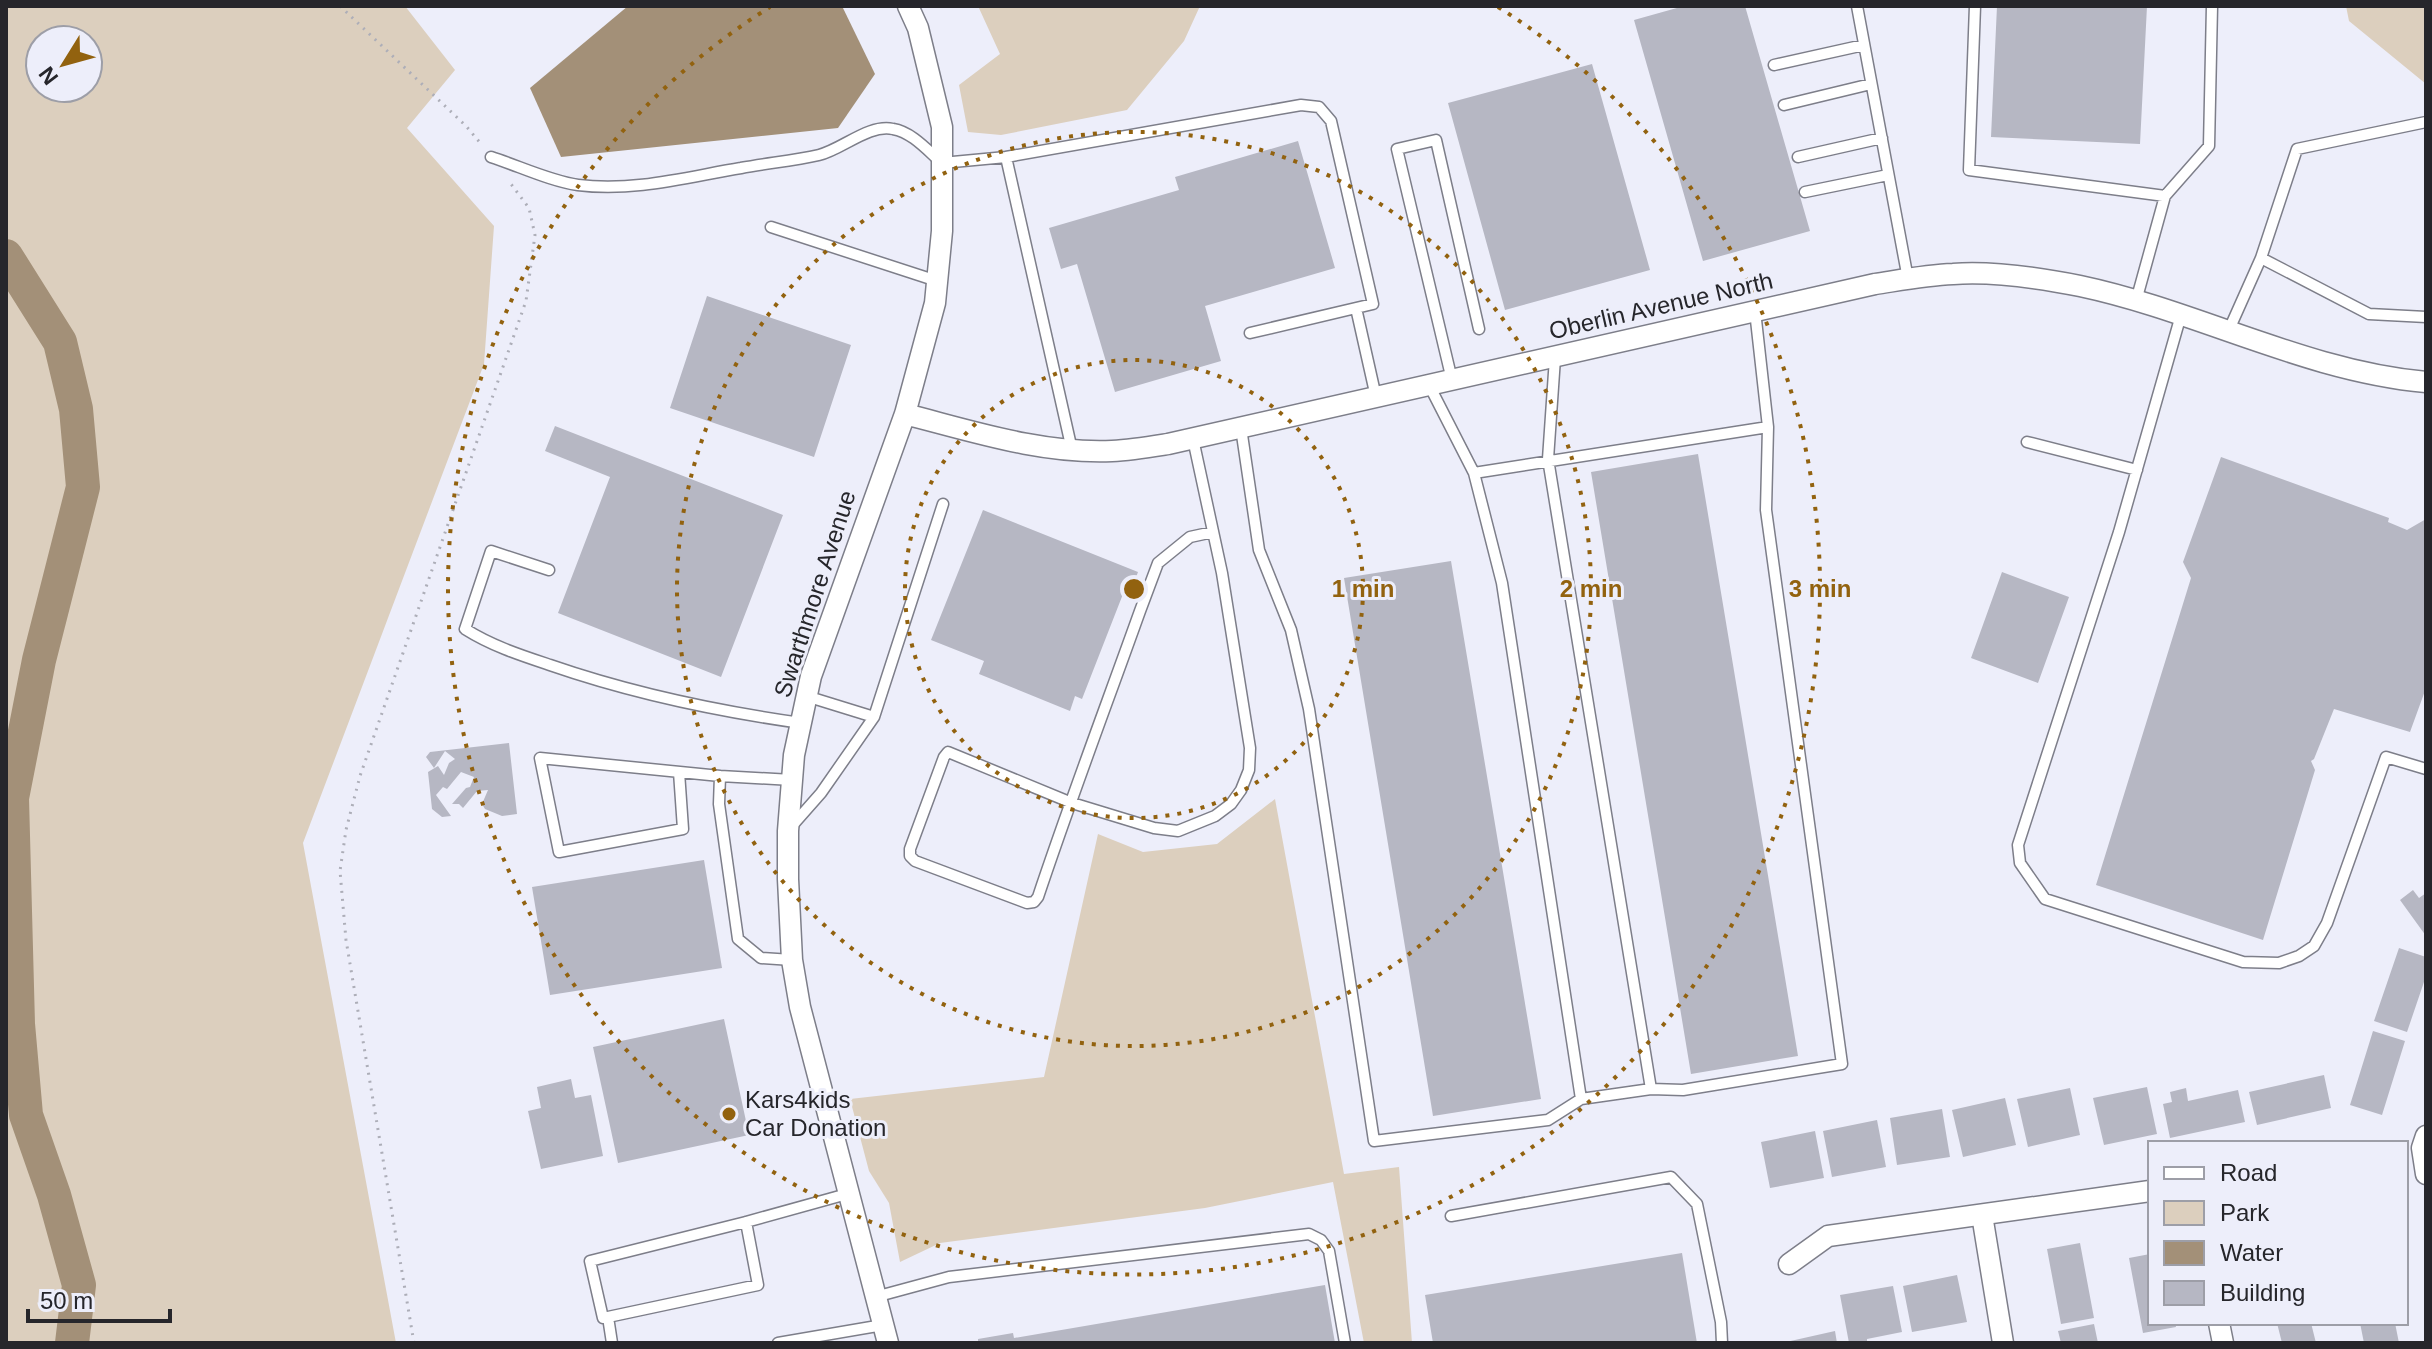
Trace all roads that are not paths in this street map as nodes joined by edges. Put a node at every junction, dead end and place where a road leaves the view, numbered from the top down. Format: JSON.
{"nodes":[{"id":1,"x":908,"y":6,"type":"edge"},
{"id":2,"x":1857,"y":6,"type":"edge"},
{"id":3,"x":1975,"y":6,"type":"edge"},
{"id":4,"x":2212,"y":6,"type":"edge"},
{"id":5,"x":1864,"y":45,"type":"junction"},
{"id":6,"x":1774,"y":65,"type":"dead end"},
{"id":7,"x":1871,"y":84,"type":"junction"},
{"id":8,"x":1784,"y":105,"type":"dead end"},
{"id":9,"x":2426,"y":122,"type":"edge"},
{"id":10,"x":1882,"y":138,"type":"junction"},
{"id":11,"x":491,"y":157,"type":"road end"},
{"id":12,"x":1006,"y":157,"type":"junction"},
{"id":13,"x":1798,"y":157,"type":"dead end"},
{"id":14,"x":942,"y":163,"type":"junction"},
{"id":15,"x":1888,"y":175,"type":"junction"},
{"id":16,"x":1805,"y":192,"type":"dead end"},
{"id":17,"x":2165,"y":196,"type":"junction"},
{"id":18,"x":771,"y":227,"type":"dead end"},
{"id":19,"x":2261,"y":258,"type":"junction"},
{"id":20,"x":1908,"y":279,"type":"junction"},
{"id":21,"x":937,"y":281,"type":"junction"},
{"id":22,"x":2136,"y":301,"type":"junction"},
{"id":23,"x":1356,"y":308,"type":"junction"},
{"id":24,"x":1755,"y":311,"type":"junction"},
{"id":25,"x":2181,"y":315,"type":"junction"},
{"id":26,"x":2426,"y":317,"type":"edge"},
{"id":27,"x":1479,"y":329,"type":"dead end"},
{"id":28,"x":2228,"y":332,"type":"junction"},
{"id":29,"x":1250,"y":333,"type":"dead end"},
{"id":30,"x":1555,"y":358,"type":"junction"},
{"id":31,"x":1452,"y":380,"type":"junction"},
{"id":32,"x":2426,"y":382,"type":"edge"},
{"id":33,"x":1429,"y":385,"type":"junction"},
{"id":34,"x":1376,"y":397,"type":"junction"},
{"id":35,"x":905,"y":414,"type":"junction"},
{"id":36,"x":1768,"y":427,"type":"junction"},
{"id":37,"x":1241,"y":428,"type":"junction"},
{"id":38,"x":1193,"y":439,"type":"junction"},
{"id":39,"x":2027,"y":442,"type":"dead end"},
{"id":40,"x":1072,"y":450,"type":"junction"},
{"id":41,"x":1548,"y":459,"type":"junction"},
{"id":42,"x":2137,"y":470,"type":"junction"},
{"id":43,"x":1474,"y":473,"type":"junction"},
{"id":44,"x":943,"y":504,"type":"dead end"},
{"id":45,"x":1213,"y":532,"type":"junction"},
{"id":46,"x":549,"y":570,"type":"dead end"},
{"id":47,"x":806,"y":696,"type":"junction"},
{"id":48,"x":874,"y":717,"type":"junction"},
{"id":49,"x":801,"y":723,"type":"junction"},
{"id":50,"x":2426,"y":769,"type":"edge"},
{"id":51,"x":679,"y":772,"type":"junction"},
{"id":52,"x":720,"y":776,"type":"junction"},
{"id":53,"x":792,"y":780,"type":"junction"},
{"id":54,"x":1072,"y":803,"type":"junction"},
{"id":55,"x":788,"y":831,"type":"junction"},
{"id":56,"x":792,"y":960,"type":"junction"},
{"id":57,"x":1651,"y":1089,"type":"junction"},
{"id":58,"x":1581,"y":1099,"type":"junction"},
{"id":59,"x":2418,"y":1145,"type":"edge"},
{"id":60,"x":2426,"y":1174,"type":"edge"},
{"id":61,"x":2148,"y":1191,"type":"edge"},
{"id":62,"x":847,"y":1194,"type":"junction"},
{"id":63,"x":1982,"y":1215,"type":"junction"},
{"id":64,"x":1451,"y":1216,"type":"dead end"},
{"id":65,"x":746,"y":1222,"type":"junction"},
{"id":66,"x":1789,"y":1264,"type":"dead end"},
{"id":67,"x":875,"y":1297,"type":"junction"},
{"id":68,"x":608,"y":1317,"type":"junction"},
{"id":69,"x":885,"y":1334,"type":"edge"},
{"id":70,"x":612,"y":1343,"type":"edge"},
{"id":71,"x":778,"y":1343,"type":"edge"},
{"id":72,"x":1345,"y":1343,"type":"edge"},
{"id":73,"x":1722,"y":1343,"type":"edge"},
{"id":74,"x":2003,"y":1343,"type":"edge"}],
"edges":[{"from":1,"to":14,"type":"street","name":"Swarthmore Avenue"},
{"from":2,"to":5,"type":"lane"},
{"from":3,"to":17,"type":"lane"},
{"from":4,"to":17,"type":"lane"},
{"from":5,"to":6,"type":"lane"},
{"from":5,"to":7,"type":"lane"},
{"from":7,"to":8,"type":"lane"},
{"from":7,"to":10,"type":"lane"},
{"from":9,"to":19,"type":"lane"},
{"from":10,"to":13,"type":"lane"},
{"from":10,"to":15,"type":"lane"},
{"from":11,"to":14,"type":"lane"},
{"from":12,"to":14,"type":"lane"},
{"from":12,"to":23,"type":"lane"},
{"from":12,"to":40,"type":"lane"},
{"from":14,"to":21,"type":"street","name":"Swarthmore Avenue"},
{"from":15,"to":16,"type":"lane"},
{"from":15,"to":20,"type":"lane"},
{"from":17,"to":22,"type":"lane"},
{"from":18,"to":21,"type":"lane"},
{"from":19,"to":26,"type":"lane"},
{"from":19,"to":28,"type":"lane"},
{"from":20,"to":22,"type":"street","name":"Oberlin Avenue North"},
{"from":20,"to":24,"type":"street","name":"Oberlin Avenue North"},
{"from":21,"to":35,"type":"street","name":"Swarthmore Avenue"},
{"from":22,"to":25,"type":"street","name":"Oberlin Avenue North"},
{"from":23,"to":29,"type":"lane"},
{"from":23,"to":34,"type":"lane"},
{"from":24,"to":30,"type":"street","name":"Oberlin Avenue North"},
{"from":24,"to":36,"type":"lane"},
{"from":25,"to":28,"type":"street","name":"Oberlin Avenue North"},
{"from":25,"to":42,"type":"lane"},
{"from":27,"to":31,"type":"lane"},
{"from":28,"to":32,"type":"street","name":"Oberlin Avenue North"},
{"from":30,"to":31,"type":"street","name":"Oberlin Avenue North"},
{"from":30,"to":41,"type":"lane"},
{"from":31,"to":33,"type":"street","name":"Oberlin Avenue North"},
{"from":33,"to":34,"type":"street","name":"Oberlin Avenue North"},
{"from":33,"to":43,"type":"lane"},
{"from":34,"to":37,"type":"street","name":"Oberlin Avenue North"},
{"from":35,"to":40,"type":"street","name":"Oberlin Avenue North"},
{"from":35,"to":47,"type":"street","name":"Swarthmore Avenue"},
{"from":36,"to":41,"type":"lane"},
{"from":36,"to":57,"type":"lane"},
{"from":37,"to":38,"type":"street","name":"Oberlin Avenue North"},
{"from":37,"to":58,"type":"lane"},
{"from":38,"to":40,"type":"street","name":"Oberlin Avenue North"},
{"from":38,"to":45,"type":"lane"},
{"from":39,"to":42,"type":"lane"},
{"from":41,"to":43,"type":"lane"},
{"from":41,"to":57,"type":"lane"},
{"from":42,"to":50,"type":"lane"},
{"from":43,"to":58,"type":"lane"},
{"from":44,"to":48,"type":"lane"},
{"from":45,"to":54,"type":"lane"},
{"from":45,"to":54,"type":"lane"},
{"from":46,"to":49,"type":"lane"},
{"from":47,"to":48,"type":"lane"},
{"from":47,"to":49,"type":"street","name":"Swarthmore Avenue"},
{"from":48,"to":55,"type":"lane"},
{"from":49,"to":53,"type":"street","name":"Swarthmore Avenue"},
{"from":51,"to":51,"type":"lane"},
{"from":51,"to":52,"type":"lane"},
{"from":52,"to":53,"type":"lane"},
{"from":52,"to":56,"type":"lane"},
{"from":53,"to":55,"type":"street","name":"Swarthmore Avenue"},
{"from":54,"to":54,"type":"lane"},
{"from":55,"to":56,"type":"street","name":"Swarthmore Avenue"},
{"from":56,"to":62,"type":"street","name":"Swarthmore Avenue"},
{"from":57,"to":58,"type":"lane"},
{"from":59,"to":60,"type":"street"},
{"from":61,"to":63,"type":"street"},
{"from":62,"to":65,"type":"lane"},
{"from":62,"to":67,"type":"street","name":"Swarthmore Avenue"},
{"from":63,"to":66,"type":"street"},
{"from":63,"to":74,"type":"street"},
{"from":64,"to":73,"type":"lane"},
{"from":65,"to":68,"type":"lane"},
{"from":65,"to":68,"type":"lane"},
{"from":67,"to":69,"type":"street","name":"Swarthmore Avenue"},
{"from":67,"to":72,"type":"lane"},
{"from":68,"to":70,"type":"lane"},
{"from":69,"to":71,"type":"lane"}]}
